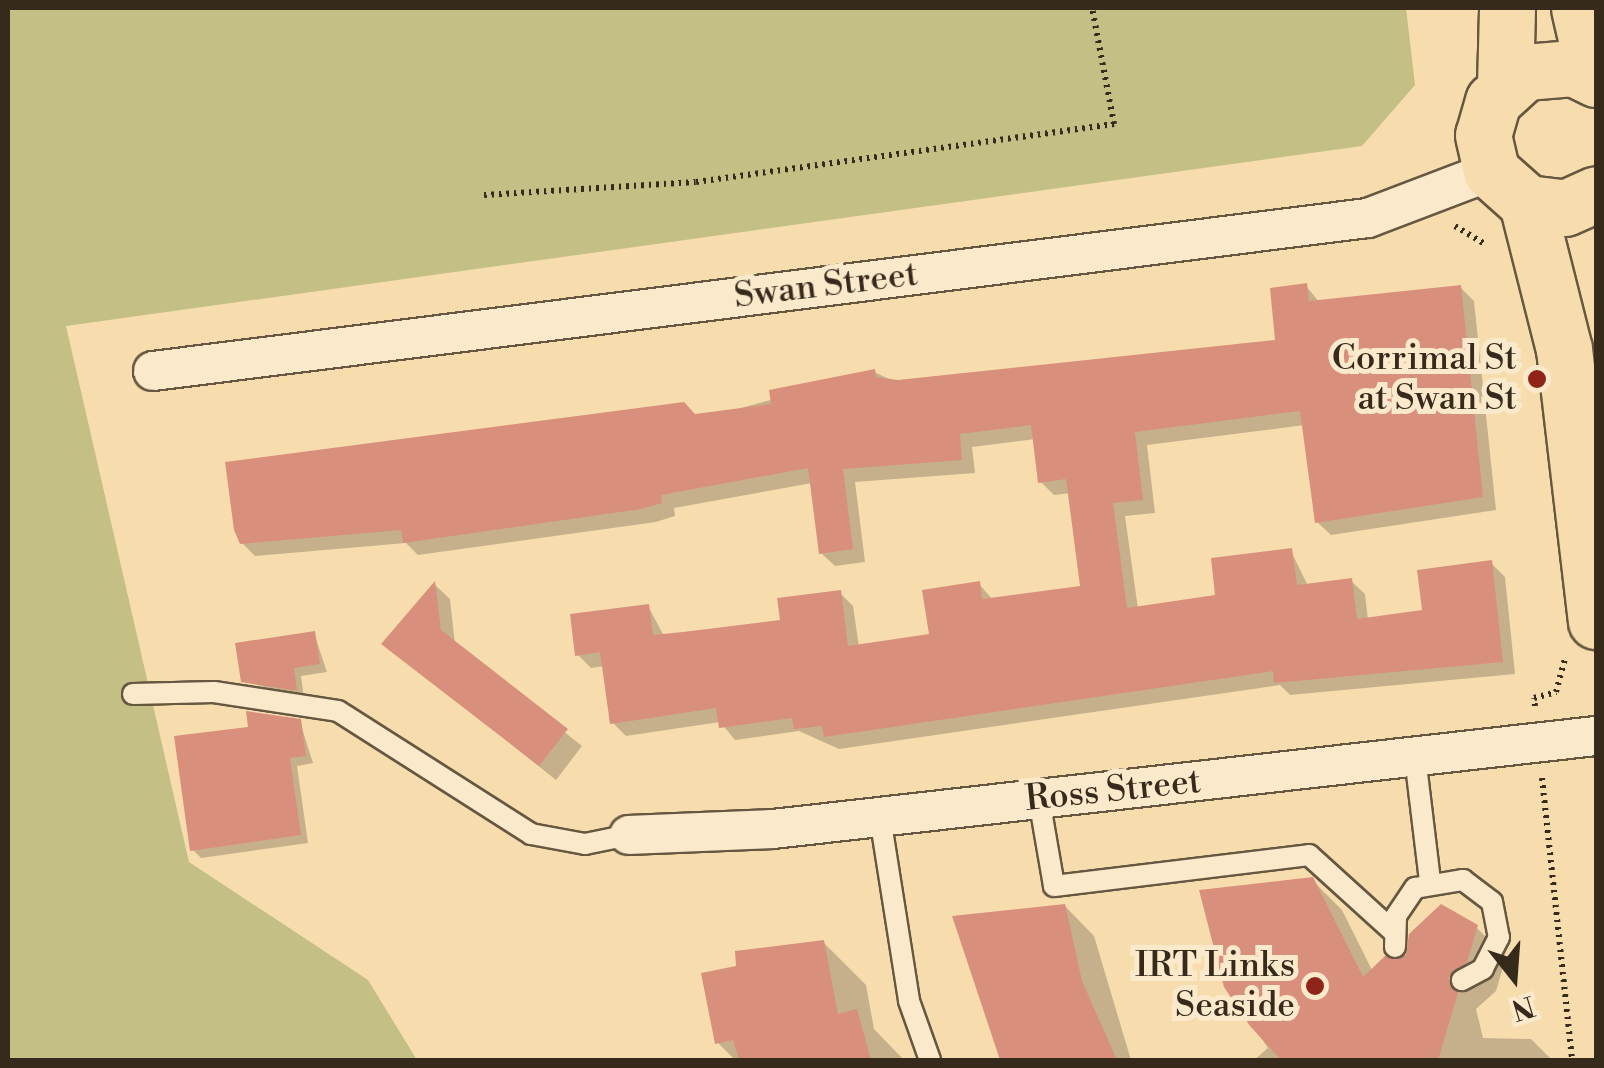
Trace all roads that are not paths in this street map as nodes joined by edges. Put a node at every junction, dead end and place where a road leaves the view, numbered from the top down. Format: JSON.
{"nodes":[{"id":1,"x":1507,"y":8,"type":"edge"},
{"id":2,"x":1579,"y":8,"type":"edge"},
{"id":3,"x":1596,"y":79,"type":"edge"},
{"id":4,"x":1504,"y":86,"type":"junction"},
{"id":5,"x":1509,"y":187,"type":"junction"},
{"id":6,"x":1596,"y":194,"type":"edge"},
{"id":7,"x":153,"y":371,"type":"dead end"},
{"id":8,"x":1579,"y":629,"type":"edge"},
{"id":9,"x":133,"y":694,"type":"dead end"},
{"id":10,"x":1596,"y":736,"type":"edge"},
{"id":11,"x":1416,"y":757,"type":"junction"},
{"id":12,"x":1039,"y":799,"type":"junction"},
{"id":13,"x":880,"y":817,"type":"junction"},
{"id":14,"x":629,"y":835,"type":"joint"},
{"id":15,"x":1430,"y":881,"type":"junction"},
{"id":16,"x":1462,"y":980,"type":"dead end"},
{"id":17,"x":930,"y":1060,"type":"edge"}],
"edges":[{"from":1,"to":4,"type":"main road"},
{"from":2,"to":3,"type":"main road"},
{"from":3,"to":4,"type":"main road"},
{"from":4,"to":5,"type":"main road"},
{"from":5,"to":6,"type":"main road"},
{"from":5,"to":7,"type":"street","name":"Swan Street"},
{"from":5,"to":8,"type":"main road"},
{"from":9,"to":14,"type":"lane"},
{"from":10,"to":11,"type":"street","name":"Ross Street"},
{"from":11,"to":12,"type":"street","name":"Ross Street"},
{"from":11,"to":15,"type":"lane"},
{"from":12,"to":13,"type":"street","name":"Ross Street"},
{"from":12,"to":15,"type":"lane"},
{"from":13,"to":14,"type":"street","name":"Ross Street"},
{"from":13,"to":17,"type":"lane"},
{"from":15,"to":16,"type":"lane"}]}
